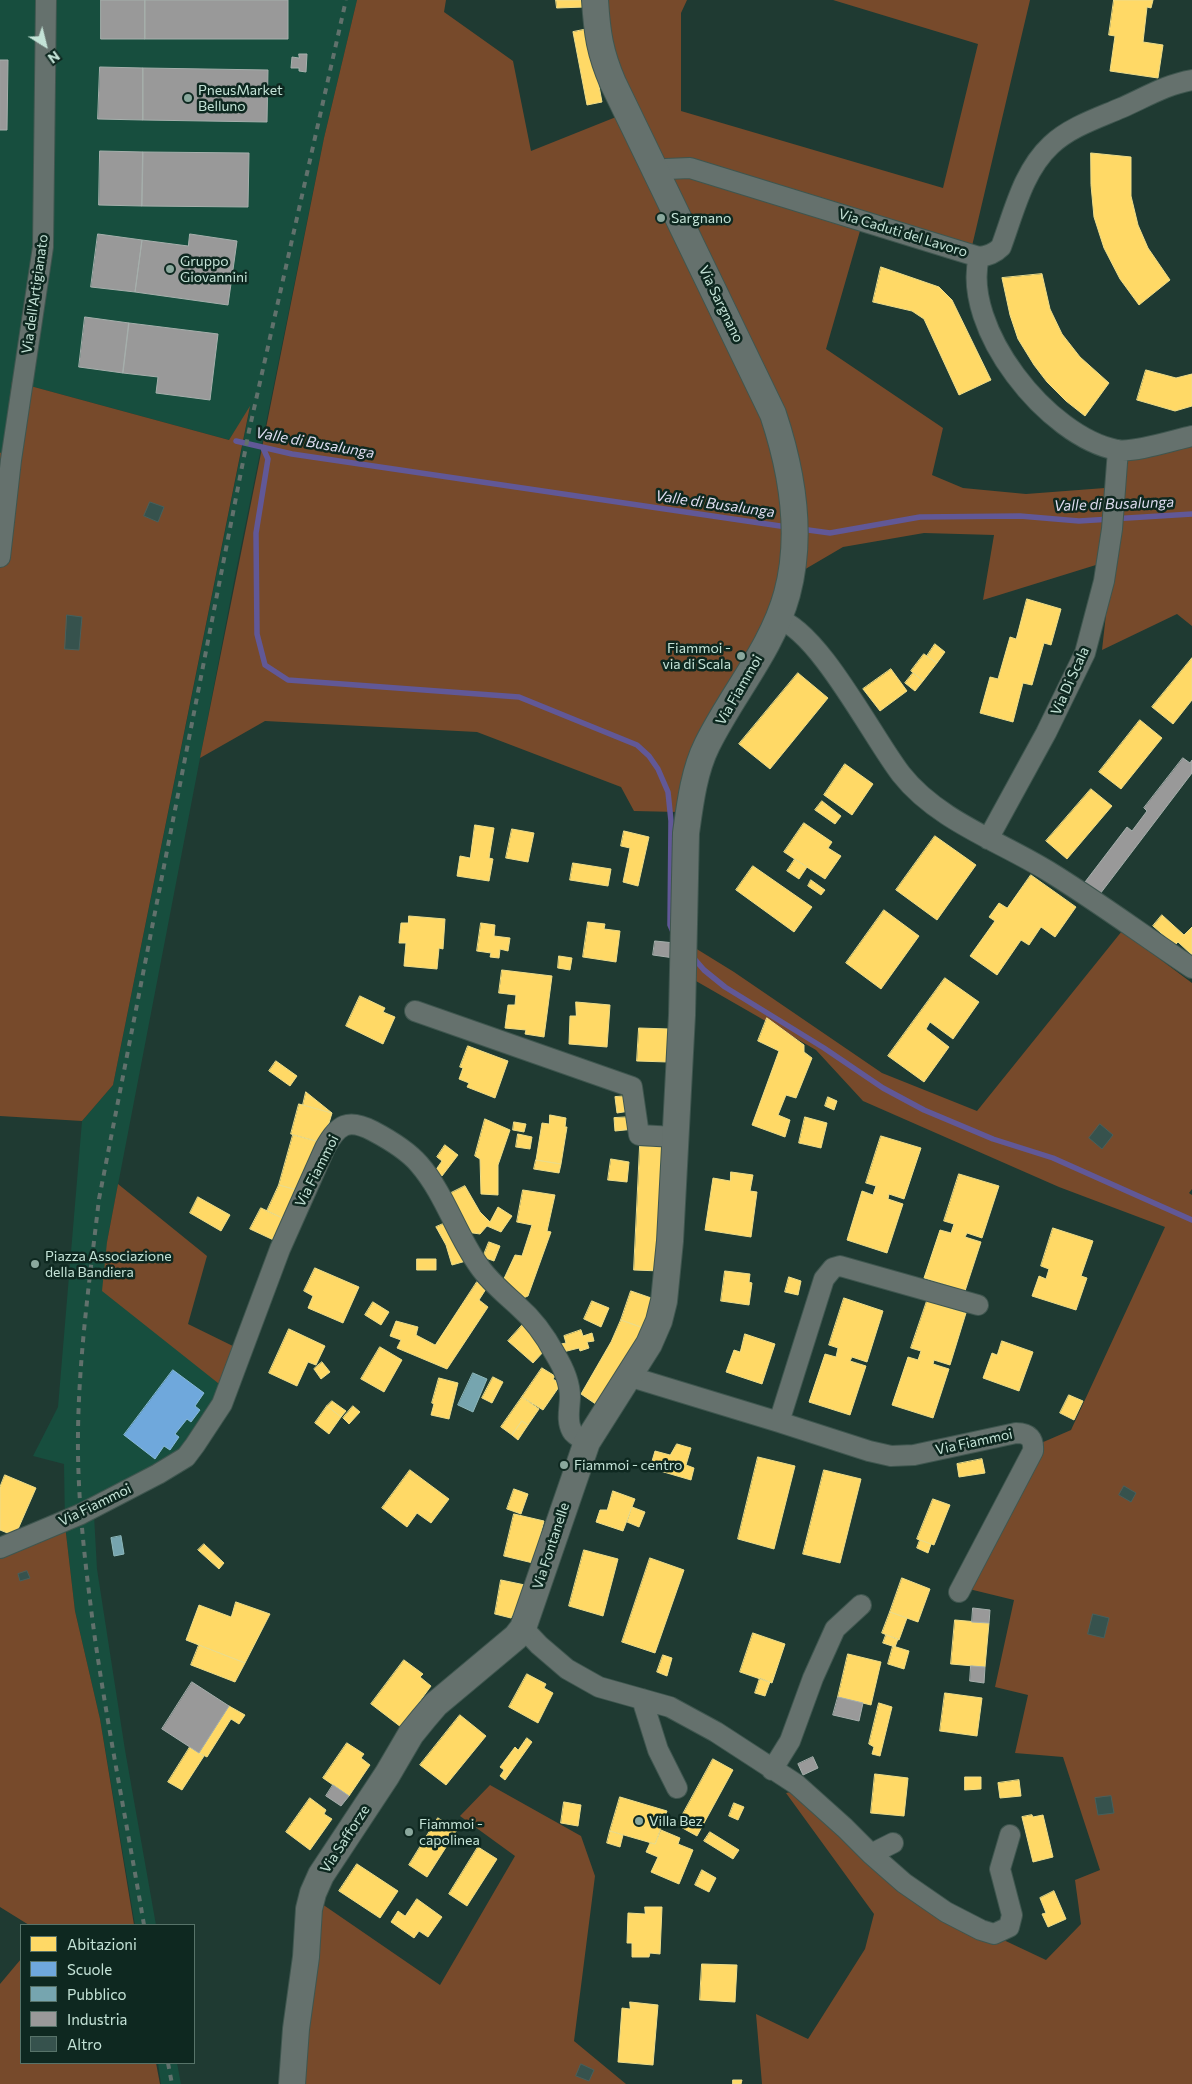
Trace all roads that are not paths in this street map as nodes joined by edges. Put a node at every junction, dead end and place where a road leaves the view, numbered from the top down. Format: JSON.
{"nodes":[{"id":1,"x":46,"y":0,"type":"edge"},
{"id":2,"x":595,"y":0,"type":"edge"},
{"id":3,"x":1192,"y":80,"type":"edge"},
{"id":4,"x":659,"y":176,"type":"junction"},
{"id":5,"x":980,"y":257,"type":"junction"},
{"id":6,"x":1192,"y":436,"type":"edge"},
{"id":7,"x":1118,"y":450,"type":"junction"},
{"id":8,"x":0,"y":557,"type":"edge"},
{"id":9,"x":778,"y":619,"type":"junction"},
{"id":10,"x":988,"y":839,"type":"junction"},
{"id":11,"x":1192,"y":968,"type":"edge"},
{"id":12,"x":415,"y":1011,"type":"dead end"},
{"id":13,"x":675,"y":1137,"type":"junction"},
{"id":14,"x":978,"y":1305,"type":"dead end"},
{"id":15,"x":628,"y":1376,"type":"junction"},
{"id":16,"x":779,"y":1422,"type":"junction"},
{"id":17,"x":586,"y":1442,"type":"junction"},
{"id":18,"x":0,"y":1548,"type":"edge"},
{"id":19,"x":960,"y":1592,"type":"dead end"},
{"id":20,"x":861,"y":1605,"type":"dead end"},
{"id":21,"x":515,"y":1637,"type":"junction"},
{"id":22,"x":642,"y":1699,"type":"junction"},
{"id":23,"x":772,"y":1770,"type":"junction"},
{"id":24,"x":677,"y":1788,"type":"dead end"},
{"id":25,"x":1010,"y":1835,"type":"dead end"},
{"id":26,"x":893,"y":1843,"type":"dead end"},
{"id":27,"x":871,"y":1854,"type":"junction"},
{"id":28,"x":292,"y":2084,"type":"edge"}],
"edges":[{"from":1,"to":8,"type":"street","name":"Via dell'Artigianato"},
{"from":2,"to":4,"type":"street","name":"Via Sargnano"},
{"from":3,"to":5,"type":"street","name":"Via Caduti del Lavoro"},
{"from":4,"to":5,"type":"street","name":"Via Caduti del Lavoro"},
{"from":4,"to":9,"type":"street","name":"Via Sargnano"},
{"from":5,"to":7,"type":"street"},
{"from":6,"to":7,"type":"street"},
{"from":7,"to":10,"type":"street","name":"Via Di Scala"},
{"from":9,"to":10,"type":"street"},
{"from":9,"to":13,"type":"street","name":"Via Fiammoi"},
{"from":10,"to":11,"type":"street"},
{"from":12,"to":13,"type":"street"},
{"from":13,"to":15,"type":"street","name":"Via Fiammoi"},
{"from":14,"to":16,"type":"street"},
{"from":15,"to":16,"type":"street","name":"Via Fiammoi"},
{"from":15,"to":17,"type":"street","name":"Via Fiammoi"},
{"from":16,"to":19,"type":"street","name":"Via Fiammoi"},
{"from":17,"to":18,"type":"street","name":"Via Fiammoi"},
{"from":17,"to":21,"type":"street","name":"Via Fontanelle"},
{"from":20,"to":23,"type":"street"},
{"from":21,"to":22,"type":"street"},
{"from":21,"to":28,"type":"street","name":"Via Safforze"},
{"from":22,"to":23,"type":"street"},
{"from":22,"to":24,"type":"street"},
{"from":23,"to":27,"type":"street"},
{"from":25,"to":27,"type":"street"},
{"from":26,"to":27,"type":"street"}]}
